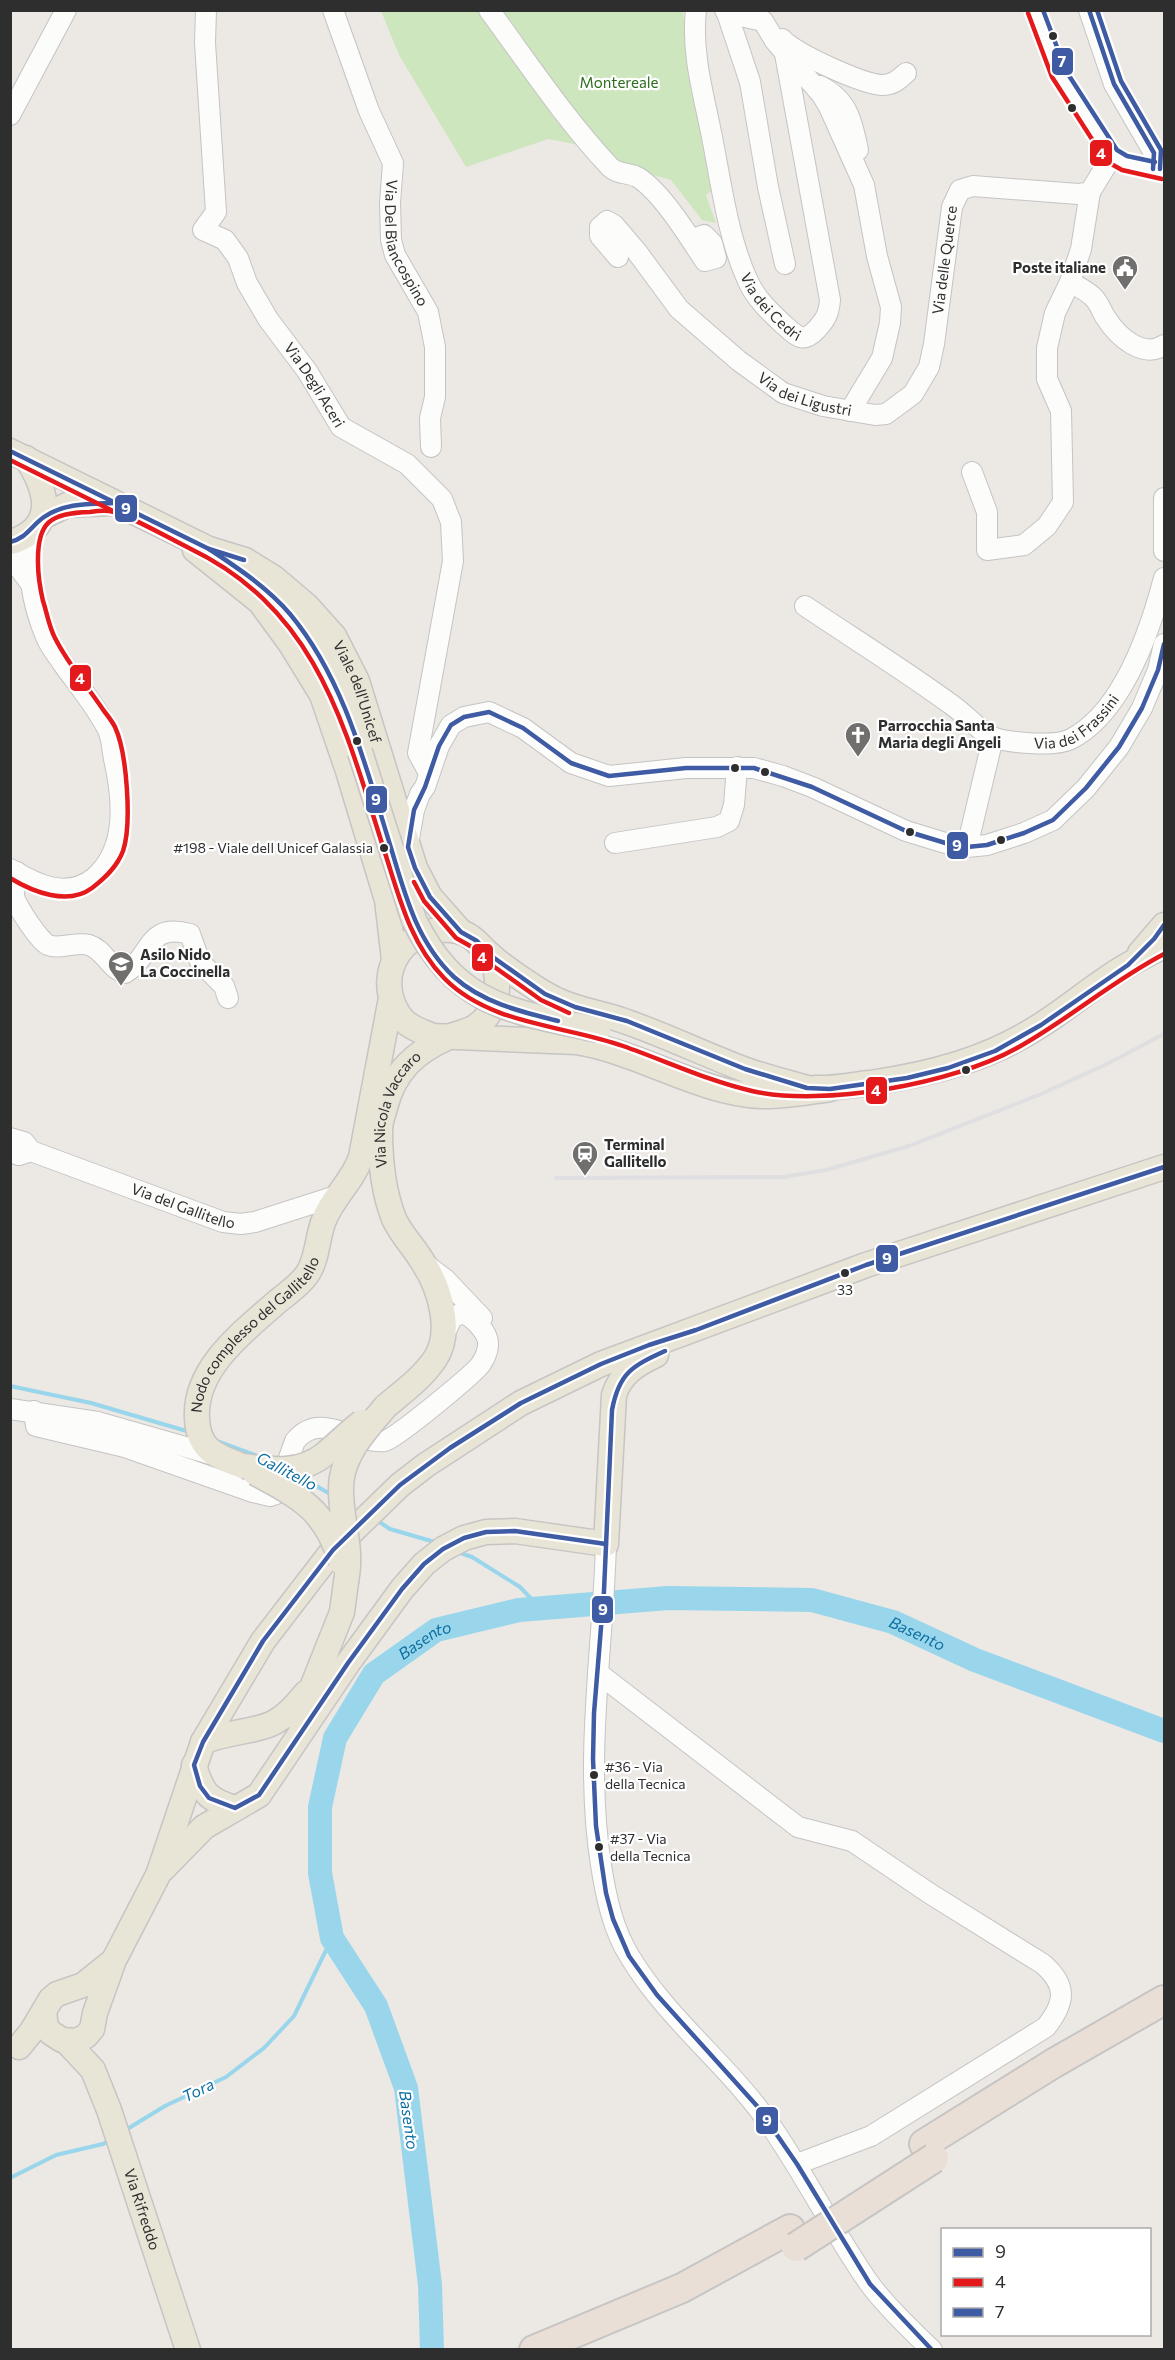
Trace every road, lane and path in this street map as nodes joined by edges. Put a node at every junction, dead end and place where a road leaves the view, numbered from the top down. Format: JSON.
{"nodes":[{"id":1,"x":66,"y":10,"type":"edge"},
{"id":2,"x":206,"y":10,"type":"edge"},
{"id":3,"x":333,"y":10,"type":"edge"},
{"id":4,"x":489,"y":10,"type":"edge"},
{"id":5,"x":696,"y":10,"type":"edge"},
{"id":6,"x":1035,"y":10,"type":"edge"},
{"id":7,"x":1089,"y":10,"type":"edge"},
{"id":8,"x":726,"y":12,"type":"edge"},
{"id":9,"x":763,"y":21,"type":"junction"},
{"id":10,"x":785,"y":54,"type":"junction"},
{"id":11,"x":906,"y":73,"type":"dead end"},
{"id":12,"x":807,"y":79,"type":"junction"},
{"id":13,"x":10,"y":115,"type":"edge"},
{"id":14,"x":1112,"y":156,"type":"junction"},
{"id":15,"x":1159,"y":171,"type":"edge"},
{"id":16,"x":864,"y":185,"type":"junction"},
{"id":17,"x":1090,"y":192,"type":"junction"},
{"id":18,"x":692,"y":240,"type":"dead end"},
{"id":19,"x":618,"y":257,"type":"dead end"},
{"id":20,"x":785,"y":264,"type":"dead end"},
{"id":21,"x":1070,"y":282,"type":"junction"},
{"id":22,"x":1164,"y":345,"type":"edge"},
{"id":23,"x":850,"y":411,"type":"junction"},
{"id":24,"x":431,"y":447,"type":"dead end"},
{"id":25,"x":18,"y":454,"type":"edge"},
{"id":26,"x":972,"y":472,"type":"dead end"},
{"id":27,"x":1164,"y":498,"type":"edge"},
{"id":28,"x":113,"y":503,"type":"junction"},
{"id":29,"x":37,"y":524,"type":"junction"},
{"id":30,"x":167,"y":528,"type":"junction"},
{"id":31,"x":10,"y":542,"type":"edge"},
{"id":32,"x":209,"y":549,"type":"junction"},
{"id":33,"x":1164,"y":551,"type":"edge"},
{"id":34,"x":10,"y":555,"type":"edge"},
{"id":35,"x":1164,"y":578,"type":"edge"},
{"id":36,"x":31,"y":584,"type":"junction"},
{"id":37,"x":805,"y":606,"type":"dead end"},
{"id":38,"x":1164,"y":644,"type":"edge"},
{"id":39,"x":993,"y":738,"type":"junction"},
{"id":40,"x":737,"y":767,"type":"junction"},
{"id":41,"x":429,"y":773,"type":"junction"},
{"id":42,"x":390,"y":789,"type":"junction"},
{"id":43,"x":420,"y":794,"type":"junction"},
{"id":44,"x":615,"y":843,"type":"dead end"},
{"id":45,"x":408,"y":846,"type":"junction"},
{"id":46,"x":968,"y":847,"type":"junction"},
{"id":47,"x":14,"y":870,"type":"edge"},
{"id":48,"x":1164,"y":924,"type":"edge"},
{"id":49,"x":460,"y":932,"type":"junction"},
{"id":50,"x":1164,"y":946,"type":"edge"},
{"id":51,"x":490,"y":955,"type":"junction"},
{"id":52,"x":394,"y":960,"type":"junction"},
{"id":53,"x":1128,"y":965,"type":"junction"},
{"id":54,"x":228,"y":998,"type":"dead end"},
{"id":55,"x":391,"y":998,"type":"junction"},
{"id":56,"x":448,"y":1037,"type":"junction"},
{"id":57,"x":818,"y":1088,"type":"junction"},
{"id":58,"x":10,"y":1138,"type":"edge"},
{"id":59,"x":31,"y":1151,"type":"junction"},
{"id":60,"x":10,"y":1152,"type":"edge"},
{"id":61,"x":1164,"y":1167,"type":"edge"},
{"id":62,"x":336,"y":1196,"type":"junction"},
{"id":63,"x":424,"y":1264,"type":"junction"},
{"id":64,"x":696,"y":1330,"type":"junction"},
{"id":65,"x":442,"y":1339,"type":"junction"},
{"id":66,"x":481,"y":1366,"type":"junction"},
{"id":67,"x":581,"y":1374,"type":"junction"},
{"id":68,"x":618,"y":1384,"type":"junction"},
{"id":69,"x":386,"y":1406,"type":"junction"},
{"id":70,"x":10,"y":1409,"type":"edge"},
{"id":71,"x":34,"y":1411,"type":"junction"},
{"id":72,"x":217,"y":1456,"type":"junction"},
{"id":73,"x":243,"y":1466,"type":"junction"},
{"id":74,"x":606,"y":1544,"type":"junction"},
{"id":75,"x":346,"y":1582,"type":"junction"},
{"id":76,"x":597,"y":1673,"type":"junction"},
{"id":77,"x":311,"y":1686,"type":"junction"},
{"id":78,"x":203,"y":1742,"type":"junction"},
{"id":79,"x":290,"y":1748,"type":"junction"},
{"id":80,"x":194,"y":1765,"type":"junction"},
{"id":81,"x":235,"y":1808,"type":"junction"},
{"id":82,"x":158,"y":1875,"type":"junction"},
{"id":83,"x":114,"y":1960,"type":"junction"},
{"id":84,"x":71,"y":1991,"type":"junction"},
{"id":85,"x":1164,"y":2000,"type":"edge"},
{"id":86,"x":44,"y":2012,"type":"junction"},
{"id":87,"x":1164,"y":2014,"type":"edge"},
{"id":88,"x":94,"y":2021,"type":"junction"},
{"id":89,"x":62,"y":2040,"type":"junction"},
{"id":90,"x":15,"y":2049,"type":"edge"},
{"id":91,"x":93,"y":2070,"type":"junction"},
{"id":92,"x":929,"y":2151,"type":"junction"},
{"id":93,"x":797,"y":2164,"type":"junction"},
{"id":94,"x":793,"y":2238,"type":"junction"},
{"id":95,"x":188,"y":2349,"type":"edge"},
{"id":96,"x":534,"y":2349,"type":"edge"},
{"id":97,"x":577,"y":2349,"type":"edge"},
{"id":98,"x":932,"y":2349,"type":"edge"}],
"edges":[{"from":1,"to":13,"type":"street"},
{"from":2,"to":41,"type":"street","name":"Via Degli Aceri"},
{"from":3,"to":24,"type":"street","name":"Via Del Biancospino"},
{"from":4,"to":18,"type":"street"},
{"from":5,"to":10,"type":"street","name":"Via dei Cedri"},
{"from":6,"to":14,"type":"street"},
{"from":7,"to":15,"type":"street"},
{"from":8,"to":9,"type":"street"},
{"from":8,"to":20,"type":"street"},
{"from":9,"to":10,"type":"street","name":"Via dei Ligustri"},
{"from":9,"to":11,"type":"street"},
{"from":10,"to":12,"type":"street","name":"Via dei Ligustri"},
{"from":12,"to":16,"type":"street","name":"Via dei Ligustri"},
{"from":12,"to":16,"type":"street"},
{"from":14,"to":15,"type":"street"},
{"from":14,"to":17,"type":"street"},
{"from":16,"to":23,"type":"street","name":"Via dei Ligustri"},
{"from":17,"to":21,"type":"street"},
{"from":17,"to":23,"type":"street","name":"Via delle Querce"},
{"from":19,"to":23,"type":"street","name":"Via dei Ligustri"},
{"from":21,"to":22,"type":"street"},
{"from":21,"to":26,"type":"street"},
{"from":25,"to":28,"type":"main road","name":"Viale dell'Unicef"},
{"from":25,"to":29,"type":"main road","name":"Viale dell'Unicef"},
{"from":27,"to":33,"type":"street"},
{"from":28,"to":29,"type":"main road"},
{"from":28,"to":30,"type":"main road","name":"Viale dell'Unicef"},
{"from":29,"to":31,"type":"main road"},
{"from":29,"to":36,"type":"street"},
{"from":30,"to":32,"type":"main road","name":"Viale dell'Unicef"},
{"from":30,"to":52,"type":"main road","name":"Viale dell'Unicef"},
{"from":32,"to":42,"type":"main road","name":"Viale dell'Unicef"},
{"from":32,"to":57,"type":"main road","bridge":true},
{"from":34,"to":36,"type":"street"},
{"from":35,"to":39,"type":"street","name":"Via dei Frassini"},
{"from":36,"to":47,"type":"street"},
{"from":37,"to":39,"type":"street"},
{"from":38,"to":46,"type":"street"},
{"from":39,"to":46,"type":"street"},
{"from":40,"to":41,"type":"street"},
{"from":40,"to":44,"type":"street"},
{"from":40,"to":46,"type":"street"},
{"from":41,"to":43,"type":"street"},
{"from":42,"to":43,"type":"street"},
{"from":42,"to":45,"type":"main road","name":"Viale dell'Unicef"},
{"from":43,"to":45,"type":"street"},
{"from":45,"to":49,"type":"main road","name":"Viale dell'Unicef"},
{"from":47,"to":54,"type":"street"},
{"from":48,"to":53,"type":"main road"},
{"from":49,"to":51,"type":"main road"},
{"from":49,"to":52,"type":"main road"},
{"from":50,"to":53,"type":"main road"},
{"from":51,"to":56,"type":"main road"},
{"from":51,"to":57,"type":"main road"},
{"from":52,"to":55,"type":"main road"},
{"from":53,"to":57,"type":"main road"},
{"from":55,"to":56,"type":"main road"},
{"from":55,"to":62,"type":"main road","name":"Via Nicola Vaccaro"},
{"from":56,"to":57,"type":"main road"},
{"from":56,"to":63,"type":"main road","name":"Via Nicola Vaccaro"},
{"from":58,"to":59,"type":"street","name":"Via del Gallitello"},
{"from":59,"to":60,"type":"street","name":"Via del Gallitello"},
{"from":59,"to":62,"type":"street","name":"Via del Gallitello"},
{"from":61,"to":64,"type":"main road"},
{"from":62,"to":72,"type":"main road","name":"Nodo complesso del Gallitello"},
{"from":63,"to":65,"type":"main road"},
{"from":63,"to":66,"type":"street","name":"Via Nicola Vaccaro"},
{"from":64,"to":67,"type":"main road"},
{"from":64,"to":68,"type":"main road"},
{"from":65,"to":66,"type":"street"},
{"from":65,"to":69,"type":"main road"},
{"from":66,"to":71,"type":"street","bridge":true},
{"from":67,"to":68,"type":"main road"},
{"from":67,"to":78,"type":"main road","bridge":true},
{"from":68,"to":74,"type":"main road"},
{"from":69,"to":73,"type":"main road","bridge":true},
{"from":69,"to":75,"type":"main road","bridge":true},
{"from":70,"to":71,"type":"street"},
{"from":71,"to":72,"type":"street"},
{"from":72,"to":73,"type":"main road"},
{"from":73,"to":75,"type":"main road","bridge":true},
{"from":74,"to":76,"type":"street"},
{"from":74,"to":79,"type":"main road"},
{"from":75,"to":77,"type":"main road"},
{"from":76,"to":93,"type":"street"},
{"from":76,"to":93,"type":"street"},
{"from":77,"to":78,"type":"main road"},
{"from":77,"to":79,"type":"main road"},
{"from":78,"to":80,"type":"main road"},
{"from":79,"to":81,"type":"main road"},
{"from":80,"to":81,"type":"main road"},
{"from":80,"to":82,"type":"main road"},
{"from":81,"to":82,"type":"main road"},
{"from":82,"to":83,"type":"main road"},
{"from":83,"to":84,"type":"main road"},
{"from":83,"to":88,"type":"main road"},
{"from":84,"to":86,"type":"main road"},
{"from":84,"to":88,"type":"main road"},
{"from":85,"to":92,"type":"highway"},
{"from":86,"to":89,"type":"main road"},
{"from":86,"to":90,"type":"main road"},
{"from":87,"to":92,"type":"highway"},
{"from":88,"to":89,"type":"main road"},
{"from":88,"to":91,"type":"main road"},
{"from":89,"to":90,"type":"main road"},
{"from":89,"to":91,"type":"main road"},
{"from":91,"to":95,"type":"main road","name":"Via Rifreddo"},
{"from":92,"to":94,"type":"highway","bridge":true},
{"from":93,"to":98,"type":"street"},
{"from":94,"to":96,"type":"highway"},
{"from":94,"to":97,"type":"highway"}]}
